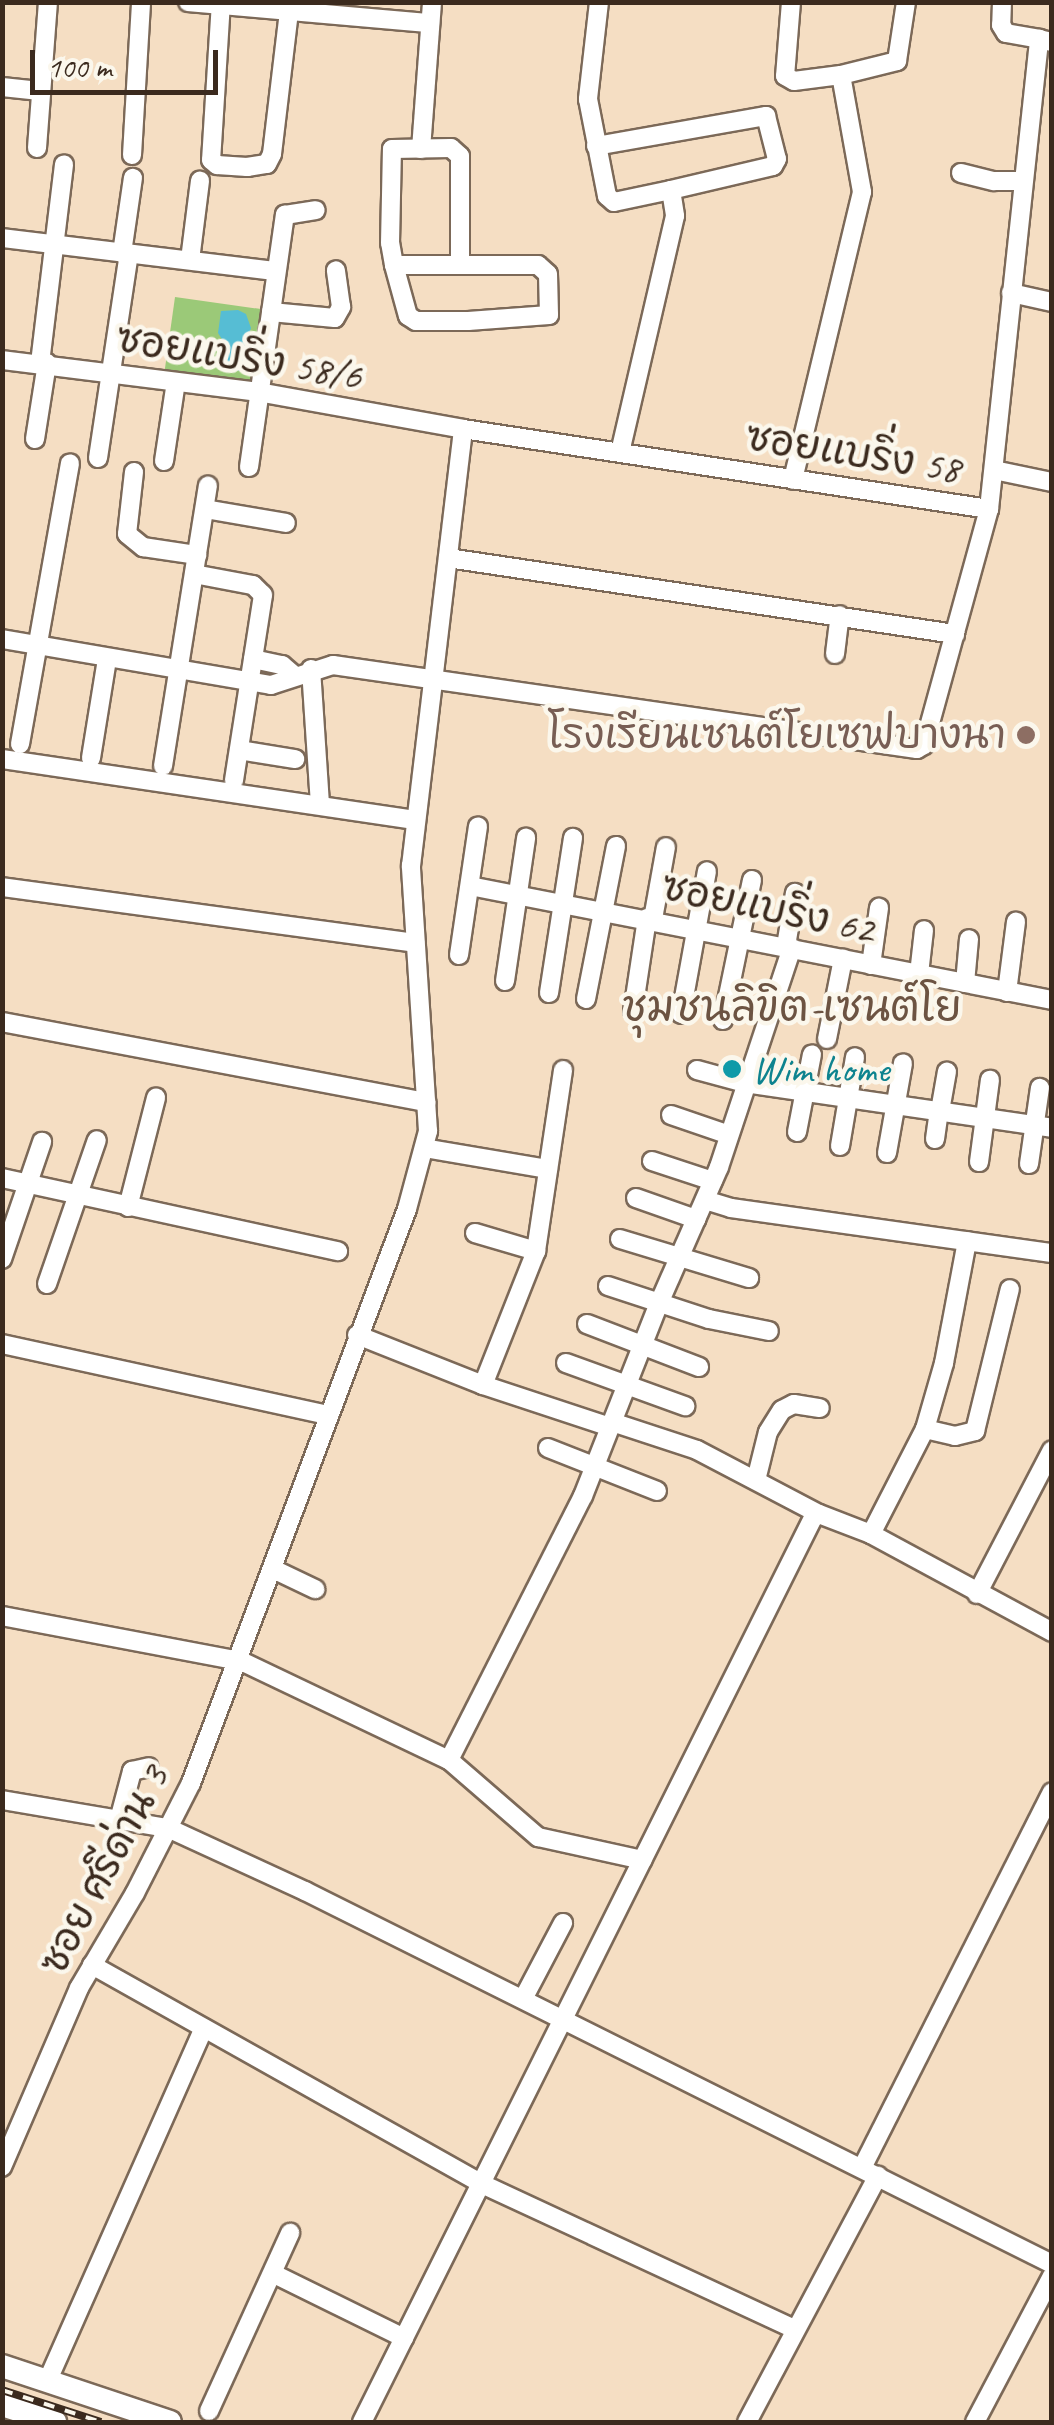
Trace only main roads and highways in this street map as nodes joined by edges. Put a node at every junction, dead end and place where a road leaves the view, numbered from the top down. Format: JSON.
{"nodes":[{"id":1,"x":2,"y":2366,"type":"edge"},
{"id":2,"x":47,"y":2382,"type":"junction"},
{"id":3,"x":26,"y":2415,"type":"edge"},
{"id":4,"x":170,"y":2422,"type":"edge"}],
"edges":[{"from":1,"to":2,"type":"main road"},
{"from":2,"to":3,"type":"main road"},
{"from":2,"to":4,"type":"main road"}]}
